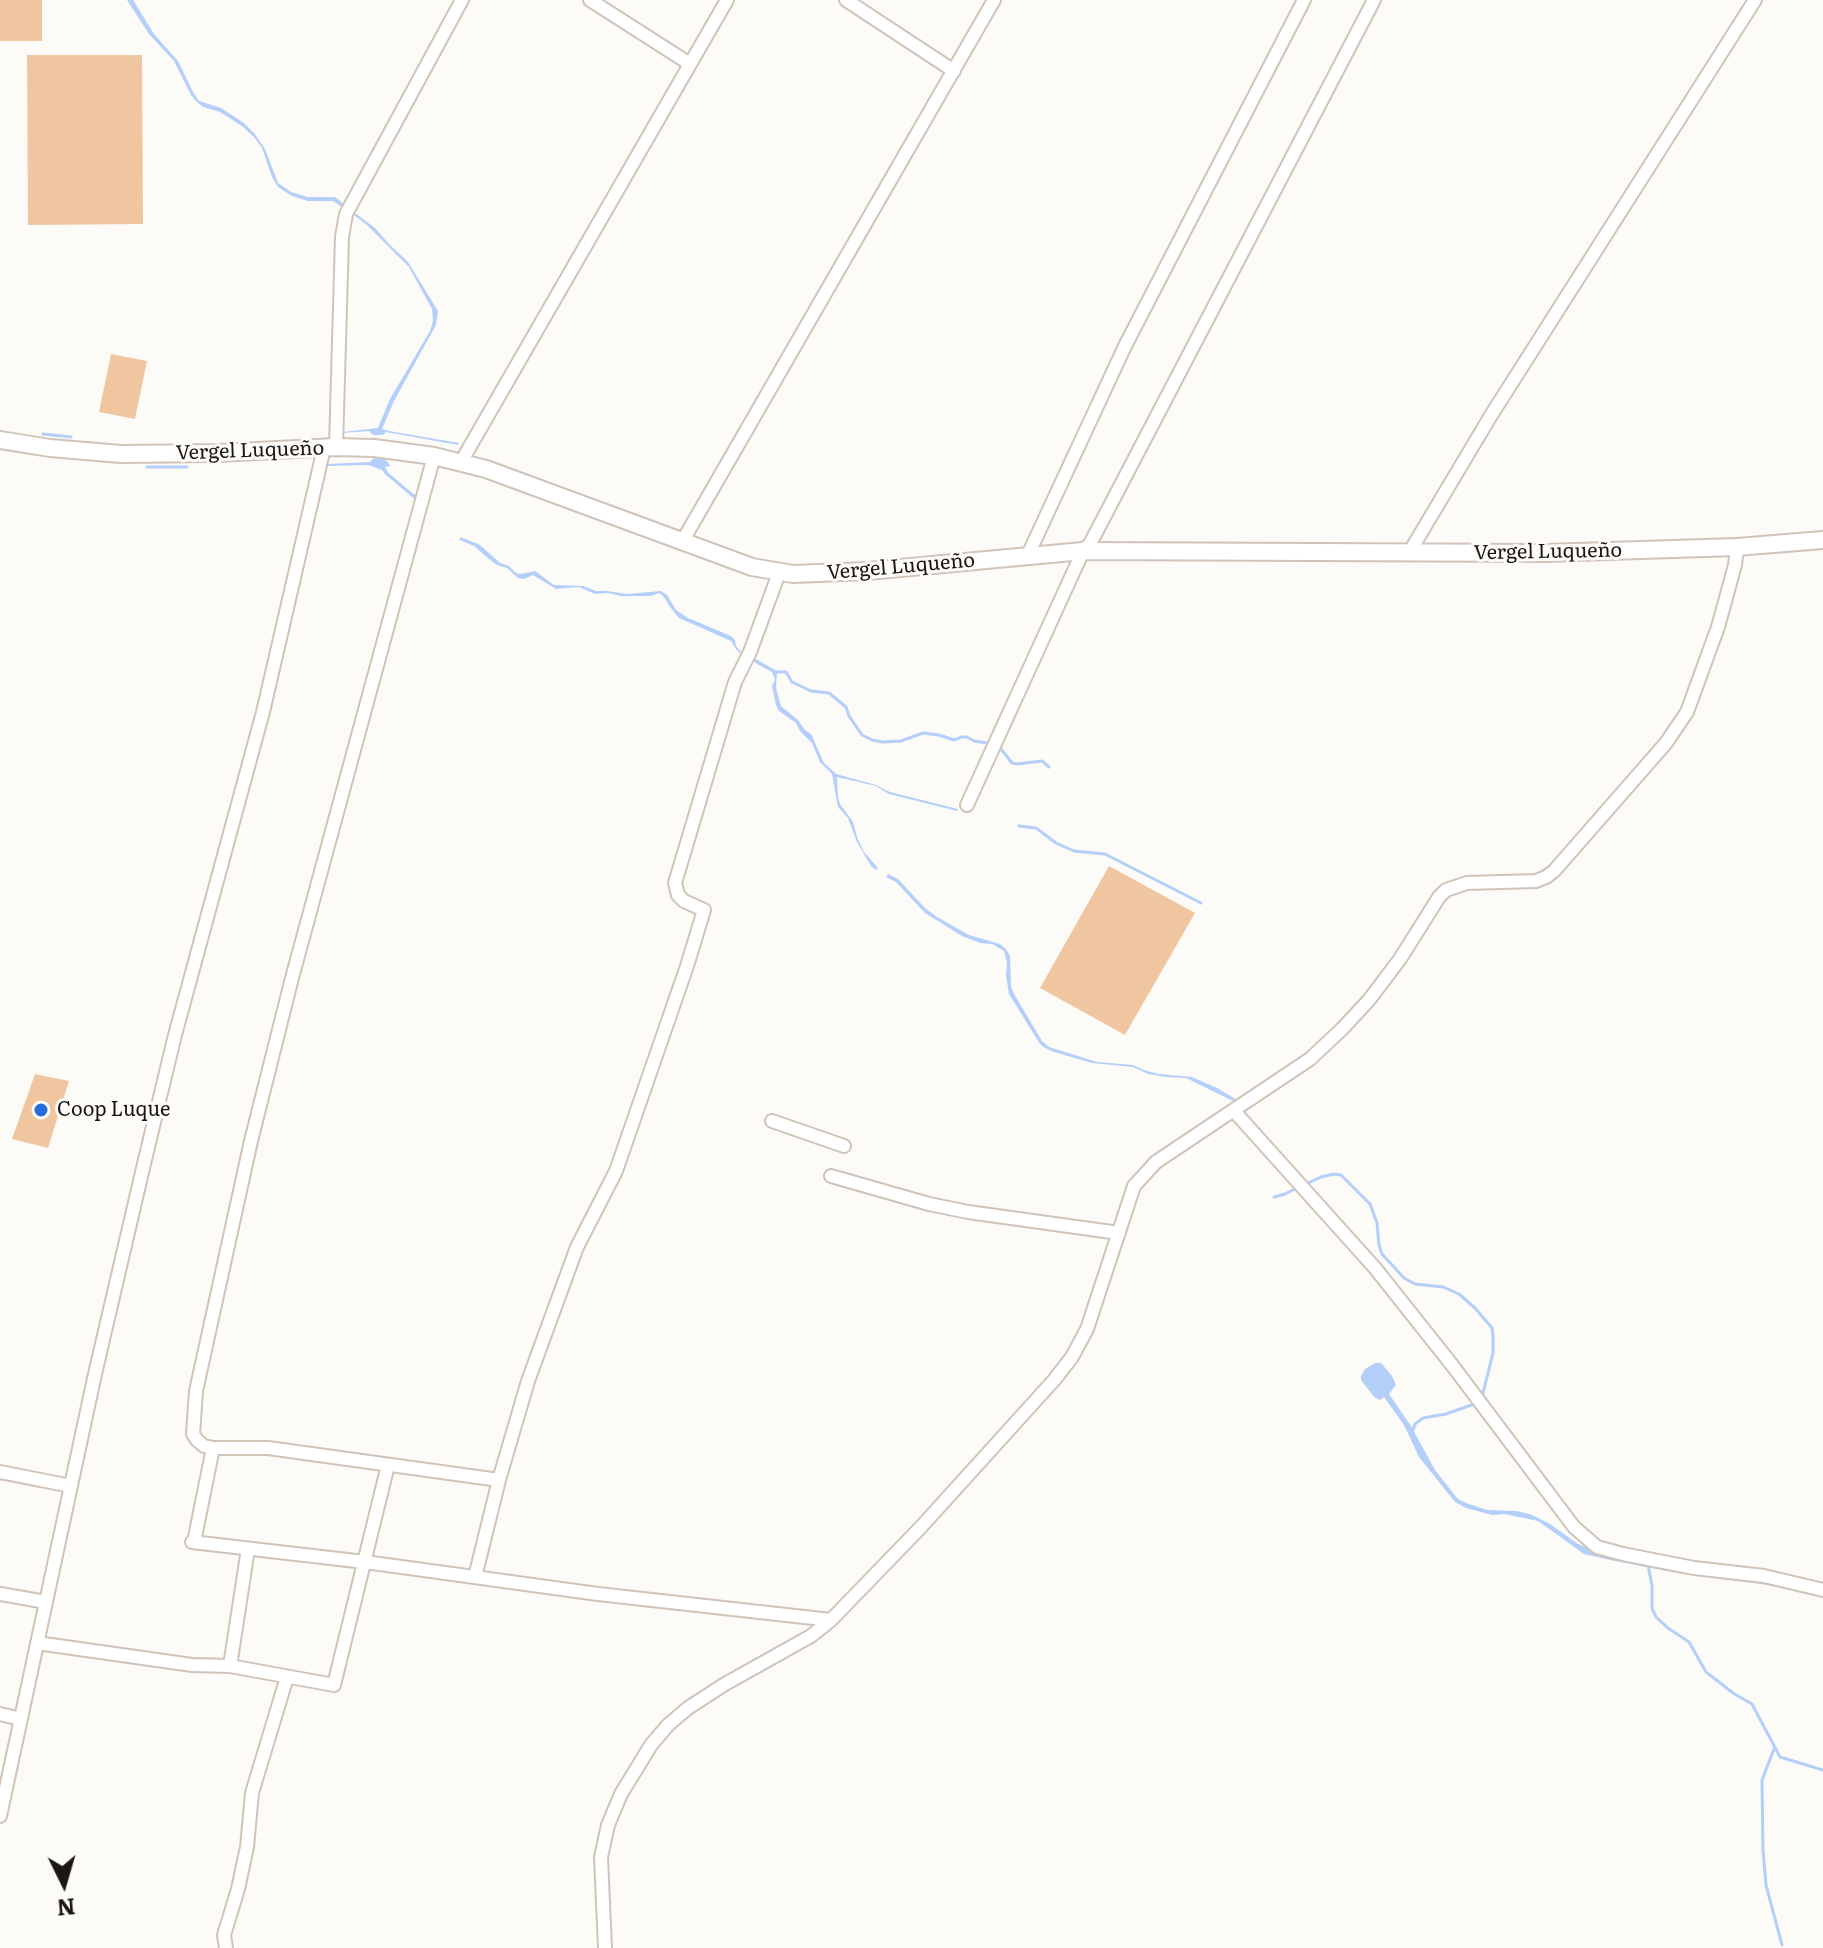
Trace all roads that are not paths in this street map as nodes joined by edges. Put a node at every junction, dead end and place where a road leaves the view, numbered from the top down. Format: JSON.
{"nodes":[{"id":1,"x":462,"y":0,"type":"edge"},
{"id":2,"x":590,"y":0,"type":"edge"},
{"id":3,"x":727,"y":0,"type":"edge"},
{"id":4,"x":846,"y":0,"type":"edge"},
{"id":5,"x":994,"y":0,"type":"edge"},
{"id":6,"x":1304,"y":0,"type":"edge"},
{"id":7,"x":1374,"y":0,"type":"edge"},
{"id":8,"x":1755,"y":0,"type":"edge"},
{"id":9,"x":690,"y":64,"type":"junction"},
{"id":10,"x":954,"y":71,"type":"junction"},
{"id":11,"x":0,"y":440,"type":"edge"},
{"id":12,"x":330,"y":447,"type":"junction"},
{"id":13,"x":434,"y":456,"type":"junction"},
{"id":14,"x":461,"y":462,"type":"junction"},
{"id":15,"x":1823,"y":540,"type":"edge"},
{"id":16,"x":682,"y":542,"type":"junction"},
{"id":17,"x":1737,"y":547,"type":"junction"},
{"id":18,"x":1083,"y":551,"type":"junction"},
{"id":19,"x":1409,"y":553,"type":"junction"},
{"id":20,"x":1027,"y":557,"type":"junction"},
{"id":21,"x":779,"y":573,"type":"junction"},
{"id":22,"x":967,"y":805,"type":"dead end"},
{"id":23,"x":1234,"y":1111,"type":"junction"},
{"id":24,"x":772,"y":1121,"type":"dead end"},
{"id":25,"x":844,"y":1146,"type":"dead end"},
{"id":26,"x":831,"y":1176,"type":"dead end"},
{"id":27,"x":1119,"y":1233,"type":"junction"},
{"id":28,"x":213,"y":1448,"type":"junction"},
{"id":29,"x":388,"y":1465,"type":"junction"},
{"id":30,"x":0,"y":1472,"type":"edge"},
{"id":31,"x":499,"y":1480,"type":"junction"},
{"id":32,"x":71,"y":1486,"type":"junction"},
{"id":33,"x":248,"y":1549,"type":"junction"},
{"id":34,"x":365,"y":1562,"type":"junction"},
{"id":35,"x":475,"y":1577,"type":"junction"},
{"id":36,"x":1823,"y":1590,"type":"edge"},
{"id":37,"x":0,"y":1594,"type":"edge"},
{"id":38,"x":46,"y":1602,"type":"junction"},
{"id":39,"x":831,"y":1620,"type":"junction"},
{"id":40,"x":37,"y":1643,"type":"junction"},
{"id":41,"x":230,"y":1666,"type":"junction"},
{"id":42,"x":287,"y":1677,"type":"junction"},
{"id":43,"x":0,"y":1714,"type":"edge"},
{"id":44,"x":21,"y":1719,"type":"junction"},
{"id":45,"x":0,"y":1816,"type":"edge"},
{"id":46,"x":226,"y":1948,"type":"edge"},
{"id":47,"x":605,"y":1948,"type":"edge"}],
"edges":[{"from":1,"to":12,"type":"street"},
{"from":2,"to":9,"type":"street"},
{"from":3,"to":9,"type":"street"},
{"from":4,"to":10,"type":"street"},
{"from":5,"to":10,"type":"street"},
{"from":6,"to":20,"type":"street"},
{"from":7,"to":18,"type":"street"},
{"from":8,"to":19,"type":"street"},
{"from":9,"to":14,"type":"street"},
{"from":10,"to":16,"type":"street"},
{"from":11,"to":12,"type":"main road","name":"Vergel Luqueño"},
{"from":12,"to":13,"type":"main road","name":"Vergel Luqueño"},
{"from":12,"to":32,"type":"street"},
{"from":13,"to":14,"type":"main road","name":"Vergel Luqueño"},
{"from":13,"to":28,"type":"street"},
{"from":14,"to":16,"type":"main road","name":"Vergel Luqueño"},
{"from":15,"to":17,"type":"main road","name":"Vergel Luqueño"},
{"from":16,"to":21,"type":"main road","name":"Vergel Luqueño"},
{"from":17,"to":19,"type":"main road","name":"Vergel Luqueño"},
{"from":17,"to":23,"type":"street"},
{"from":18,"to":19,"type":"main road","name":"Vergel Luqueño"},
{"from":18,"to":20,"type":"main road","name":"Vergel Luqueño"},
{"from":18,"to":22,"type":"street"},
{"from":20,"to":21,"type":"main road","name":"Vergel Luqueño"},
{"from":21,"to":31,"type":"street"},
{"from":23,"to":27,"type":"street"},
{"from":23,"to":36,"type":"street"},
{"from":24,"to":25,"type":"street"},
{"from":26,"to":27,"type":"street"},
{"from":27,"to":39,"type":"street"},
{"from":28,"to":29,"type":"street"},
{"from":28,"to":33,"type":"street"},
{"from":29,"to":31,"type":"street"},
{"from":29,"to":34,"type":"street"},
{"from":30,"to":32,"type":"street"},
{"from":31,"to":35,"type":"street"},
{"from":32,"to":38,"type":"street"},
{"from":33,"to":34,"type":"street"},
{"from":33,"to":41,"type":"street"},
{"from":34,"to":35,"type":"street"},
{"from":34,"to":42,"type":"street"},
{"from":35,"to":39,"type":"street"},
{"from":37,"to":38,"type":"street"},
{"from":38,"to":40,"type":"street"},
{"from":39,"to":47,"type":"street"},
{"from":40,"to":41,"type":"street"},
{"from":40,"to":44,"type":"street"},
{"from":41,"to":42,"type":"street"},
{"from":42,"to":46,"type":"street"},
{"from":43,"to":44,"type":"street"},
{"from":44,"to":45,"type":"street"}]}
